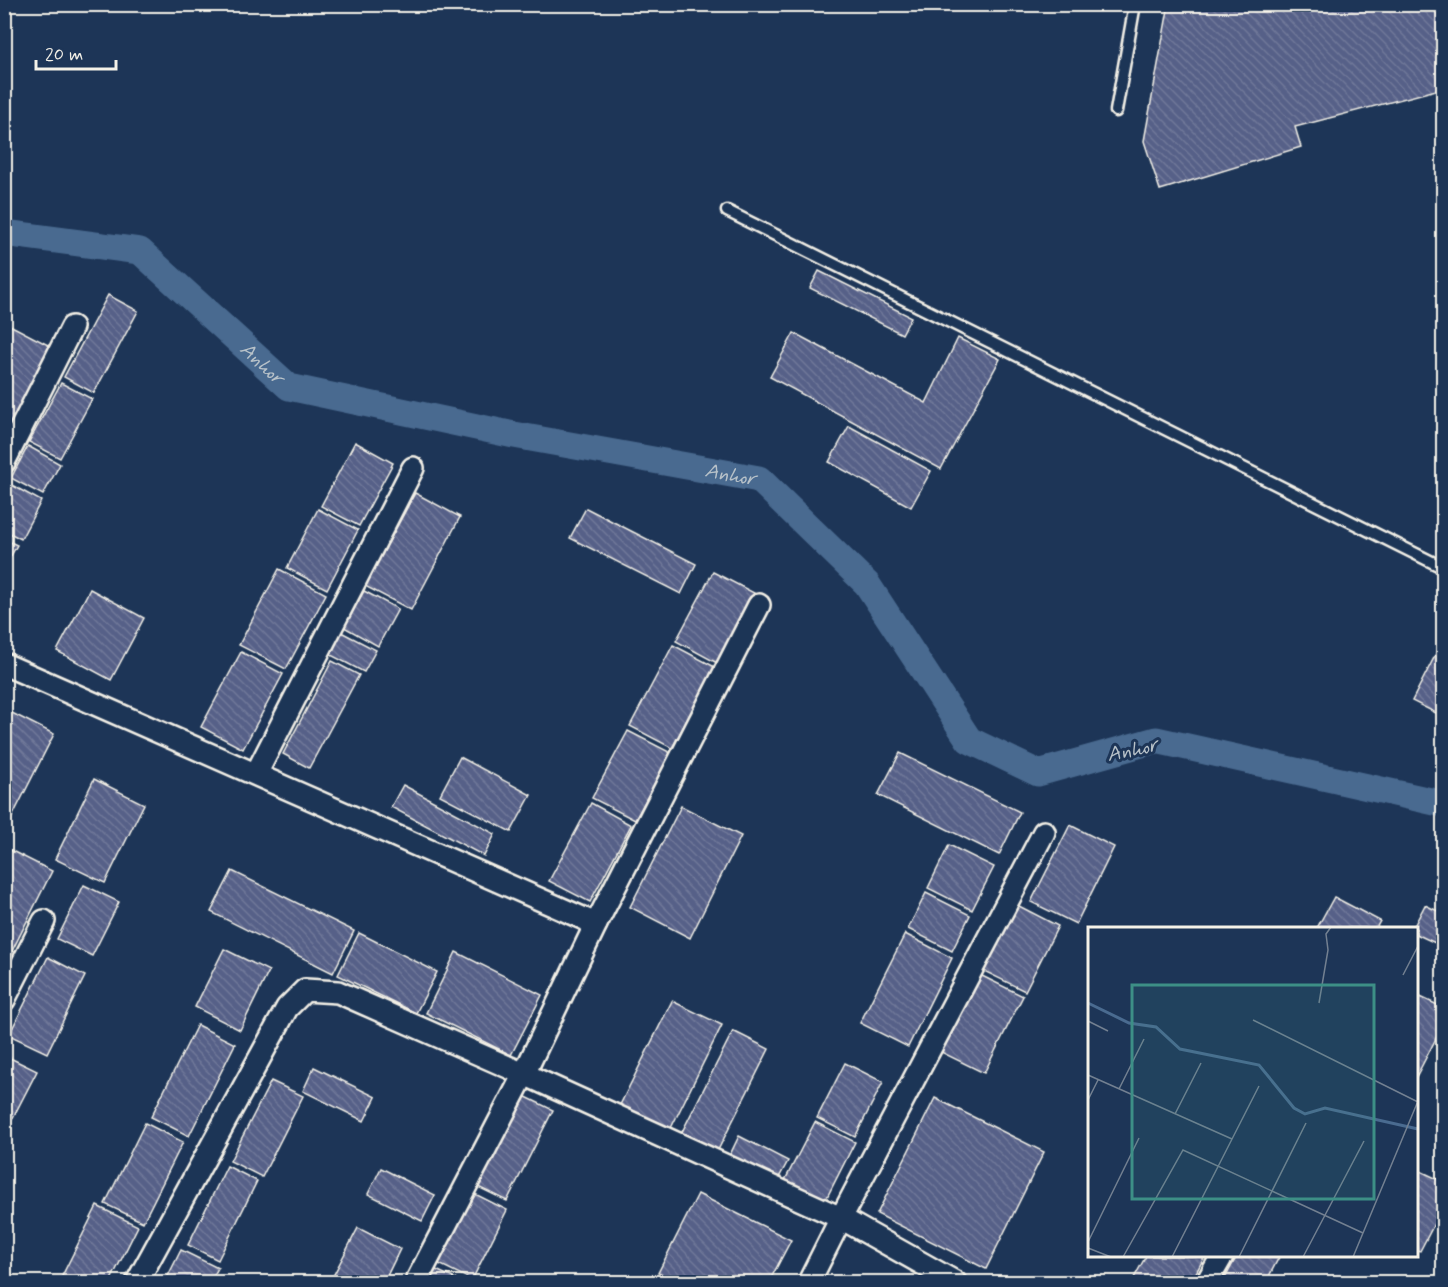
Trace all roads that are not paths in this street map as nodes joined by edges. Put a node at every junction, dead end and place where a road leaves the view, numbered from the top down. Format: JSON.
{"nodes":[{"id":1,"x":1135,"y":4,"type":"edge"},
{"id":2,"x":1116,"y":111,"type":"dead end"},
{"id":3,"x":727,"y":212,"type":"dead end"},
{"id":4,"x":72,"y":327,"type":"dead end"},
{"id":5,"x":4,"y":462,"type":"edge"},
{"id":6,"x":413,"y":468,"type":"dead end"},
{"id":7,"x":1443,"y":568,"type":"edge"},
{"id":8,"x":759,"y":605,"type":"dead end"},
{"id":9,"x":4,"y":664,"type":"edge"},
{"id":10,"x":256,"y":774,"type":"junction"},
{"id":11,"x":1044,"y":832,"type":"dead end"},
{"id":12,"x":44,"y":921,"type":"dead end"},
{"id":13,"x":596,"y":924,"type":"junction"},
{"id":14,"x":4,"y":1000,"type":"edge"},
{"id":15,"x":524,"y":1074,"type":"junction"},
{"id":16,"x":841,"y":1218,"type":"junction"},
{"id":17,"x":1221,"y":1257,"type":"edge"},
{"id":18,"x":137,"y":1282,"type":"edge"},
{"id":19,"x":416,"y":1282,"type":"edge"},
{"id":20,"x":809,"y":1282,"type":"edge"},
{"id":21,"x":955,"y":1282,"type":"edge"},
{"id":22,"x":1207,"y":1282,"type":"edge"}],
"edges":[{"from":1,"to":2,"type":"lane"},
{"from":3,"to":7,"type":"lane"},
{"from":4,"to":5,"type":"street"},
{"from":6,"to":10,"type":"street"},
{"from":8,"to":13,"type":"street"},
{"from":9,"to":10,"type":"street"},
{"from":10,"to":13,"type":"street"},
{"from":11,"to":16,"type":"street"},
{"from":12,"to":14,"type":"street"},
{"from":13,"to":15,"type":"street"},
{"from":15,"to":16,"type":"street"},
{"from":15,"to":18,"type":"street"},
{"from":15,"to":19,"type":"street"},
{"from":16,"to":20,"type":"street"},
{"from":16,"to":21,"type":"street"},
{"from":17,"to":22,"type":"street"}]}
